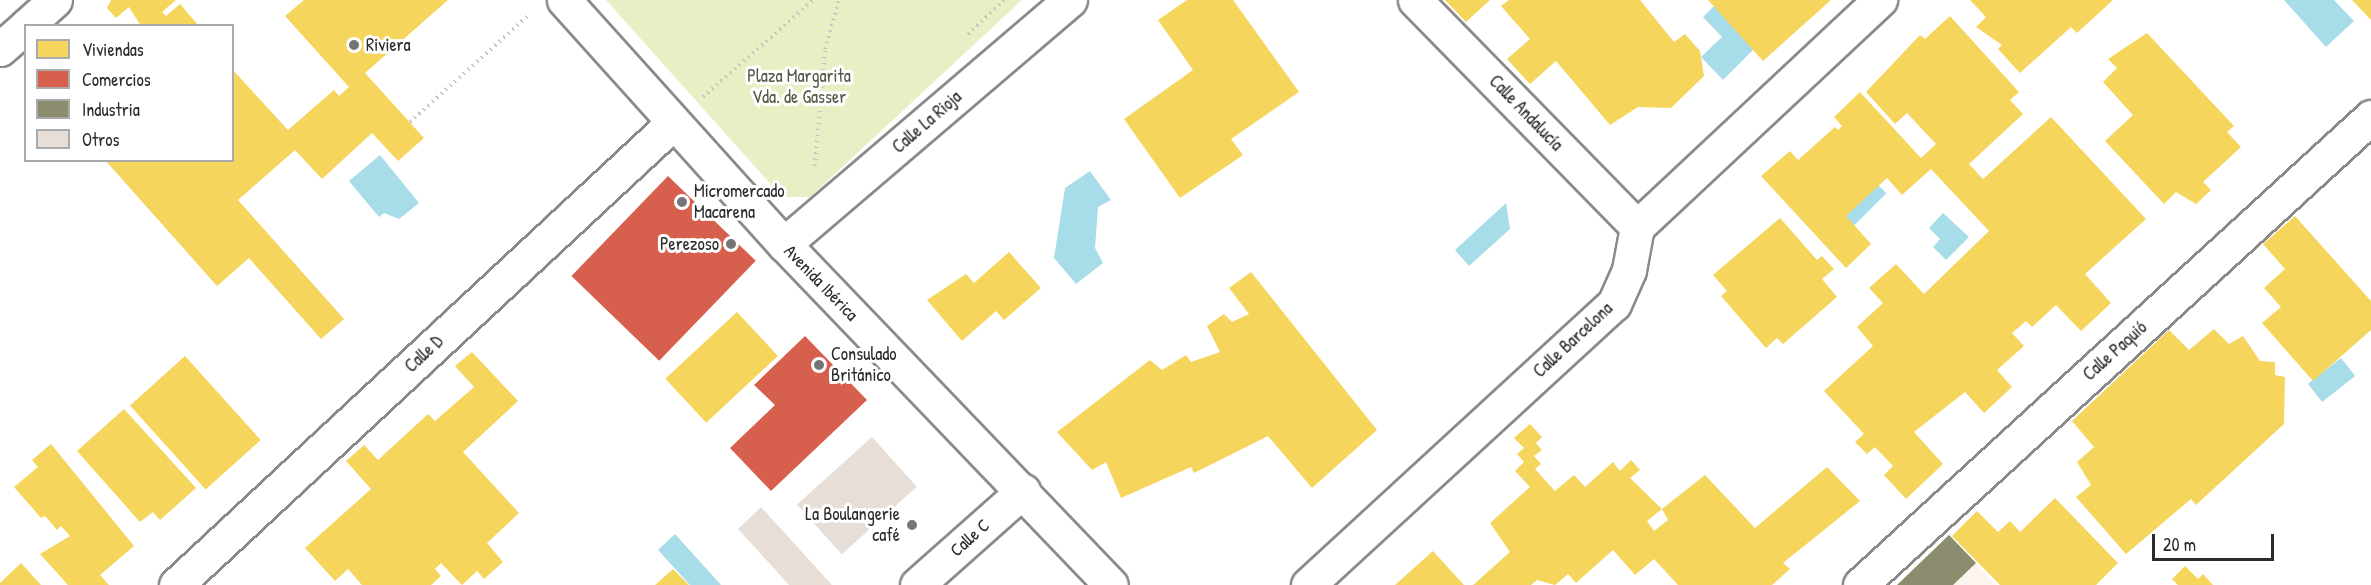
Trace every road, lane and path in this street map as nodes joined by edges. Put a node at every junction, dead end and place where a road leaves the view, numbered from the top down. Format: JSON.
{"nodes":[{"id":1,"x":55,"y":0,"type":"edge"},
{"id":2,"x":813,"y":0,"type":"edge"},
{"id":3,"x":839,"y":0,"type":"edge"},
{"id":4,"x":1004,"y":0,"type":"edge"},
{"id":5,"x":1070,"y":0,"type":"edge"},
{"id":6,"x":1415,"y":0,"type":"edge"},
{"id":7,"x":1880,"y":0,"type":"edge"},
{"id":8,"x":550,"y":4,"type":"edge"},
{"id":9,"x":28,"y":24,"type":"edge"},
{"id":10,"x":24,"y":28,"type":"edge"},
{"id":11,"x":962,"y":39,"type":"dead end"},
{"id":12,"x":0,"y":49,"type":"edge"},
{"id":13,"x":694,"y":89,"type":"dead end"},
{"id":14,"x":702,"y":98,"type":"junction"},
{"id":15,"x":710,"y":106,"type":"dead end"},
{"id":16,"x":2371,"y":117,"type":"edge"},
{"id":17,"x":410,"y":122,"type":"dead end"},
{"id":18,"x":673,"y":123,"type":"junction"},
{"id":19,"x":827,"y":164,"type":"dead end"},
{"id":20,"x":810,"y":180,"type":"junction"},
{"id":21,"x":821,"y":213,"type":"junction"},
{"id":22,"x":1636,"y":227,"type":"junction"},
{"id":23,"x":784,"y":244,"type":"junction"},
{"id":24,"x":1023,"y":491,"type":"junction"},
{"id":25,"x":176,"y":585,"type":"edge"},
{"id":26,"x":917,"y":585,"type":"edge"},
{"id":27,"x":1111,"y":585,"type":"edge"},
{"id":28,"x":1308,"y":585,"type":"edge"},
{"id":29,"x":1860,"y":585,"type":"edge"}],
"edges":[{"from":1,"to":9,"type":"street"},
{"from":2,"to":14,"type":"path"},
{"from":3,"to":20,"type":"path"},
{"from":4,"to":11,"type":"path"},
{"from":5,"to":21,"type":"street","name":"Calle La Rioja"},
{"from":6,"to":22,"type":"street","name":"Calle Andalucía"},
{"from":7,"to":22,"type":"street"},
{"from":8,"to":17,"type":"path"},
{"from":8,"to":18,"type":"street","name":"Avenida Ibérica"},
{"from":10,"to":12,"type":"street"},
{"from":13,"to":14,"type":"path"},
{"from":14,"to":15,"type":"path"},
{"from":14,"to":18,"type":"path"},
{"from":16,"to":29,"type":"street","name":"Calle Paquió"},
{"from":18,"to":23,"type":"street","name":"Avenida Ibérica"},
{"from":18,"to":25,"type":"street","name":"Calle D"},
{"from":19,"to":20,"type":"path"},
{"from":20,"to":21,"type":"path"},
{"from":21,"to":23,"type":"street","name":"Calle La Rioja"},
{"from":22,"to":28,"type":"street","name":"Calle Barcelona"},
{"from":23,"to":24,"type":"street","name":"Avenida Ibérica"},
{"from":24,"to":26,"type":"street","name":"Calle C"},
{"from":24,"to":27,"type":"street","name":"Avenida Ibérica"}]}
